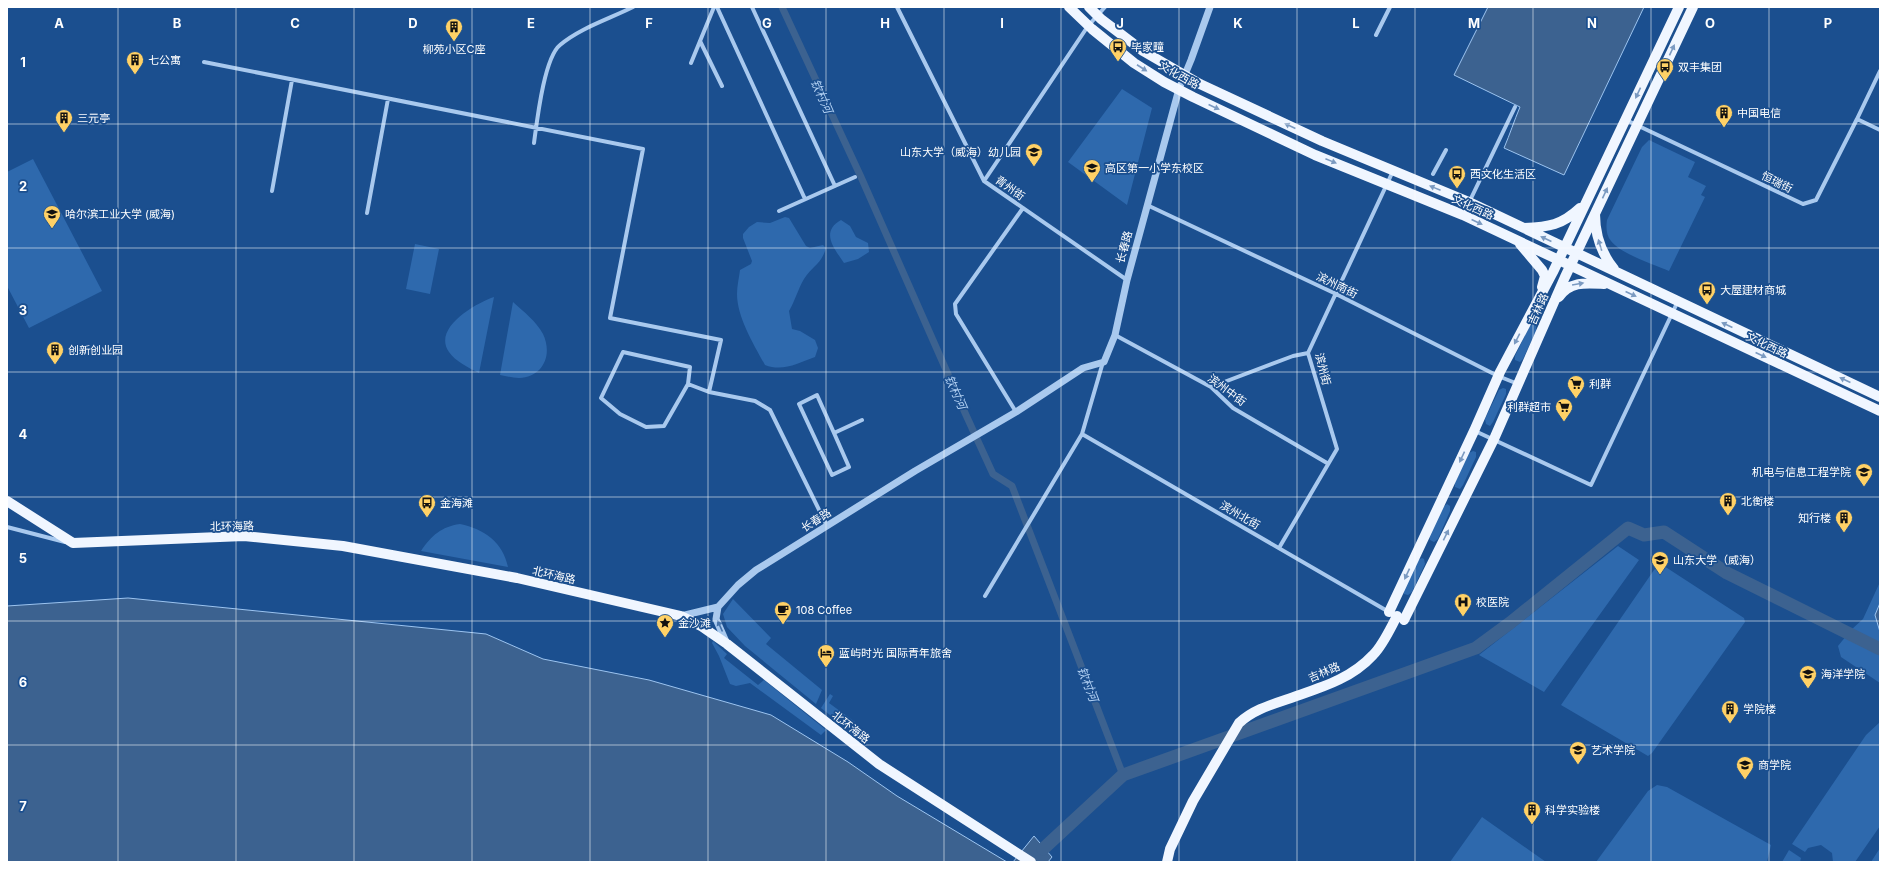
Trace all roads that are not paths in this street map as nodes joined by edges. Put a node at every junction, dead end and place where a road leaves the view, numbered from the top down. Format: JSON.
{"nodes":[{"id":1,"x":633,"y":7,"type":"edge"},
{"id":2,"x":716,"y":7,"type":"edge"},
{"id":3,"x":752,"y":7,"type":"edge"},
{"id":4,"x":897,"y":7,"type":"edge"},
{"id":5,"x":1069,"y":7,"type":"edge"},
{"id":6,"x":1089,"y":7,"type":"edge"},
{"id":7,"x":1105,"y":7,"type":"edge"},
{"id":8,"x":1210,"y":7,"type":"edge"},
{"id":9,"x":1390,"y":7,"type":"edge"},
{"id":10,"x":1679,"y":7,"type":"edge"},
{"id":11,"x":1693,"y":7,"type":"edge"},
{"id":12,"x":1097,"y":15,"type":"junction"},
{"id":13,"x":1088,"y":26,"type":"junction"},
{"id":14,"x":1376,"y":35,"type":"dead end"},
{"id":15,"x":700,"y":41,"type":"junction"},
{"id":16,"x":204,"y":62,"type":"dead end"},
{"id":17,"x":691,"y":63,"type":"dead end"},
{"id":18,"x":1880,"y":71,"type":"edge"},
{"id":19,"x":1185,"y":76,"type":"junction"},
{"id":20,"x":292,"y":80,"type":"junction"},
{"id":21,"x":722,"y":86,"type":"dead end"},
{"id":22,"x":1179,"y":89,"type":"junction"},
{"id":23,"x":388,"y":99,"type":"junction"},
{"id":24,"x":1515,"y":107,"type":"dead end"},
{"id":25,"x":1857,"y":119,"type":"junction"},
{"id":26,"x":1626,"y":120,"type":"junction"},
{"id":27,"x":1637,"y":124,"type":"junction"},
{"id":28,"x":536,"y":127,"type":"junction"},
{"id":29,"x":1880,"y":130,"type":"edge"},
{"id":30,"x":534,"y":142,"type":"dead end"},
{"id":31,"x":1446,"y":150,"type":"dead end"},
{"id":32,"x":1393,"y":171,"type":"junction"},
{"id":33,"x":1433,"y":174,"type":"dead end"},
{"id":34,"x":855,"y":177,"type":"dead end"},
{"id":35,"x":984,"y":181,"type":"junction"},
{"id":36,"x":1387,"y":184,"type":"junction"},
{"id":37,"x":835,"y":186,"type":"junction"},
{"id":38,"x":272,"y":191,"type":"dead end"},
{"id":39,"x":805,"y":199,"type":"junction"},
{"id":40,"x":1469,"y":202,"type":"junction"},
{"id":41,"x":1585,"y":204,"type":"junction"},
{"id":42,"x":1147,"y":205,"type":"junction"},
{"id":43,"x":1023,"y":208,"type":"junction"},
{"id":44,"x":779,"y":211,"type":"dead end"},
{"id":45,"x":367,"y":212,"type":"dead end"},
{"id":46,"x":1596,"y":212,"type":"junction"},
{"id":47,"x":1463,"y":215,"type":"junction"},
{"id":48,"x":1522,"y":228,"type":"junction"},
{"id":49,"x":1518,"y":241,"type":"junction"},
{"id":50,"x":1564,"y":248,"type":"junction"},
{"id":51,"x":1576,"y":253,"type":"junction"},
{"id":52,"x":1558,"y":260,"type":"junction"},
{"id":53,"x":1570,"y":266,"type":"junction"},
{"id":54,"x":1617,"y":272,"type":"junction"},
{"id":55,"x":1127,"y":280,"type":"junction"},
{"id":56,"x":1610,"y":284,"type":"junction"},
{"id":57,"x":1334,"y":293,"type":"junction"},
{"id":58,"x":1540,"y":295,"type":"junction"},
{"id":59,"x":1678,"y":301,"type":"junction"},
{"id":60,"x":1555,"y":303,"type":"junction"},
{"id":61,"x":1671,"y":312,"type":"junction"},
{"id":62,"x":1115,"y":335,"type":"junction"},
{"id":63,"x":1308,"y":353,"type":"junction"},
{"id":64,"x":1104,"y":362,"type":"junction"},
{"id":65,"x":1498,"y":376,"type":"junction"},
{"id":66,"x":688,"y":384,"type":"junction"},
{"id":67,"x":1518,"y":384,"type":"junction"},
{"id":68,"x":1211,"y":387,"type":"junction"},
{"id":69,"x":709,"y":392,"type":"junction"},
{"id":70,"x":1880,"y":397,"type":"edge"},
{"id":71,"x":1016,"y":412,"type":"junction"},
{"id":72,"x":1880,"y":412,"type":"edge"},
{"id":73,"x":862,"y":420,"type":"dead end"},
{"id":74,"x":1474,"y":431,"type":"junction"},
{"id":75,"x":834,"y":433,"type":"junction"},
{"id":76,"x":1082,"y":434,"type":"junction"},
{"id":77,"x":1494,"y":439,"type":"junction"},
{"id":78,"x":1328,"y":463,"type":"junction"},
{"id":79,"x":7,"y":501,"type":"edge"},
{"id":80,"x":827,"y":526,"type":"junction"},
{"id":81,"x":7,"y":527,"type":"edge"},
{"id":82,"x":73,"y":543,"type":"junction"},
{"id":83,"x":1279,"y":548,"type":"junction"},
{"id":84,"x":985,"y":596,"type":"dead end"},
{"id":85,"x":718,"y":607,"type":"junction"},
{"id":86,"x":680,"y":616,"type":"junction"},
{"id":87,"x":1397,"y":616,"type":"junction"},
{"id":88,"x":727,"y":644,"type":"junction"},
{"id":89,"x":1031,"y":862,"type":"edge"},
{"id":90,"x":1167,"y":862,"type":"edge"}],
"edges":[{"from":1,"to":28,"type":"street"},
{"from":2,"to":15,"type":"street"},
{"from":2,"to":39,"type":"street"},
{"from":3,"to":37,"type":"street"},
{"from":4,"to":35,"type":"street","name":"青州街"},
{"from":5,"to":13,"type":"main road","name":"文化西路"},
{"from":6,"to":12,"type":"main road","name":"文化西路"},
{"from":7,"to":12,"type":"street"},
{"from":8,"to":19,"type":"street","name":"长春路"},
{"from":9,"to":14,"type":"street"},
{"from":10,"to":26,"type":"main road","name":"吉林路","one_way":true},
{"from":27,"to":11,"type":"main road","name":"吉林路","one_way":true},
{"from":12,"to":13,"type":"street"},
{"from":12,"to":19,"type":"main road","name":"文化西路"},
{"from":13,"to":22,"type":"main road","name":"文化西路","one_way":true},
{"from":13,"to":35,"type":"street"},
{"from":15,"to":17,"type":"street"},
{"from":15,"to":21,"type":"street"},
{"from":16,"to":20,"type":"street"},
{"from":18,"to":25,"type":"street","name":"恒瑞街"},
{"from":19,"to":22,"type":"street","name":"长春路"},
{"from":32,"to":19,"type":"main road","name":"文化西路","one_way":true},
{"from":20,"to":23,"type":"street"},
{"from":20,"to":38,"type":"street"},
{"from":22,"to":36,"type":"main road","name":"文化西路","one_way":true},
{"from":22,"to":42,"type":"street","name":"长春路"},
{"from":23,"to":28,"type":"street"},
{"from":23,"to":45,"type":"street"},
{"from":24,"to":40,"type":"street"},
{"from":25,"to":27,"type":"street","name":"恒瑞街"},
{"from":25,"to":29,"type":"street"},
{"from":26,"to":27,"type":"street","name":"恒瑞街"},
{"from":26,"to":41,"type":"main road","name":"吉林路"},
{"from":46,"to":27,"type":"main road","name":"吉林路","one_way":true},
{"from":28,"to":30,"type":"street"},
{"from":28,"to":69,"type":"street"},
{"from":31,"to":33,"type":"street"},
{"from":32,"to":36,"type":"street","name":"滨州街"},
{"from":40,"to":32,"type":"main road","name":"文化西路","one_way":true},
{"from":34,"to":37,"type":"street"},
{"from":35,"to":43,"type":"street","name":"青州街"},
{"from":36,"to":47,"type":"main road","name":"文化西路"},
{"from":36,"to":57,"type":"street","name":"滨州街"},
{"from":37,"to":39,"type":"street"},
{"from":39,"to":44,"type":"street"},
{"from":40,"to":47,"type":"street"},
{"from":40,"to":48,"type":"main road","name":"文化西路"},
{"from":41,"to":48,"type":"main road"},
{"from":41,"to":50,"type":"main road","name":"吉林路"},
{"from":42,"to":55,"type":"street","name":"长春路"},
{"from":42,"to":57,"type":"street","name":"滨州南街"},
{"from":43,"to":55,"type":"street","name":"青州街"},
{"from":43,"to":71,"type":"street"},
{"from":46,"to":51,"type":"main road","name":"吉林路"},
{"from":54,"to":46,"type":"main road","one_way":true},
{"from":47,"to":49,"type":"main road","name":"文化西路","one_way":true},
{"from":50,"to":48,"type":"main road","name":"文化西路","one_way":true},
{"from":49,"to":52,"type":"main road","name":"文化西路"},
{"from":49,"to":58,"type":"main road"},
{"from":50,"to":51,"type":"main road","name":"文化西路"},
{"from":50,"to":52,"type":"main road","name":"吉林路"},
{"from":51,"to":53,"type":"main road","name":"吉林路"},
{"from":51,"to":54,"type":"main road","name":"文化西路"},
{"from":52,"to":53,"type":"main road","name":"文化西路"},
{"from":52,"to":58,"type":"main road","name":"吉林路"},
{"from":53,"to":56,"type":"main road","name":"文化西路"},
{"from":53,"to":60,"type":"main road","name":"吉林路"},
{"from":54,"to":59,"type":"main road","name":"文化西路"},
{"from":55,"to":62,"type":"street","name":"长春路"},
{"from":60,"to":56,"type":"main road","one_way":true},
{"from":56,"to":61,"type":"main road","name":"文化西路","one_way":true},
{"from":57,"to":63,"type":"street","name":"滨州街"},
{"from":57,"to":65,"type":"street","name":"滨州南街"},
{"from":58,"to":65,"type":"main road","name":"吉林路","one_way":true},
{"from":59,"to":61,"type":"street"},
{"from":70,"to":59,"type":"main road","name":"文化西路","one_way":true},
{"from":60,"to":67,"type":"main road","name":"吉林路"},
{"from":61,"to":72,"type":"main road","name":"文化西路","one_way":true},
{"from":61,"to":77,"type":"street"},
{"from":62,"to":64,"type":"street","name":"长春路"},
{"from":62,"to":68,"type":"street","name":"滨州中街"},
{"from":63,"to":68,"type":"street"},
{"from":63,"to":78,"type":"street","name":"滨州街"},
{"from":64,"to":71,"type":"street"},
{"from":64,"to":76,"type":"street"},
{"from":65,"to":67,"type":"street","name":"滨州南街"},
{"from":65,"to":74,"type":"main road","name":"吉林路"},
{"from":66,"to":66,"type":"street"},
{"from":66,"to":69,"type":"street"},
{"from":67,"to":77,"type":"main road","name":"吉林路"},
{"from":68,"to":78,"type":"street","name":"滨州中街"},
{"from":69,"to":80,"type":"street"},
{"from":71,"to":80,"type":"street","name":"长春路"},
{"from":73,"to":75,"type":"street"},
{"from":74,"to":77,"type":"street"},
{"from":74,"to":87,"type":"main road","name":"吉林路","one_way":true},
{"from":75,"to":75,"type":"street"},
{"from":76,"to":83,"type":"street","name":"滨州北街"},
{"from":76,"to":84,"type":"street"},
{"from":87,"to":77,"type":"main road","name":"吉林路","one_way":true},
{"from":78,"to":83,"type":"street","name":"滨州街"},
{"from":79,"to":82,"type":"main road"},
{"from":80,"to":85,"type":"street","name":"长春路"},
{"from":81,"to":82,"type":"street"},
{"from":82,"to":86,"type":"main road","name":"北环海路"},
{"from":83,"to":87,"type":"street","name":"滨州北街"},
{"from":85,"to":86,"type":"street"},
{"from":88,"to":85,"type":"street","one_way":true},
{"from":86,"to":88,"type":"main road","name":"北环海路"},
{"from":87,"to":90,"type":"main road","name":"吉林路"},
{"from":88,"to":89,"type":"main road","name":"北环海路"}]}
